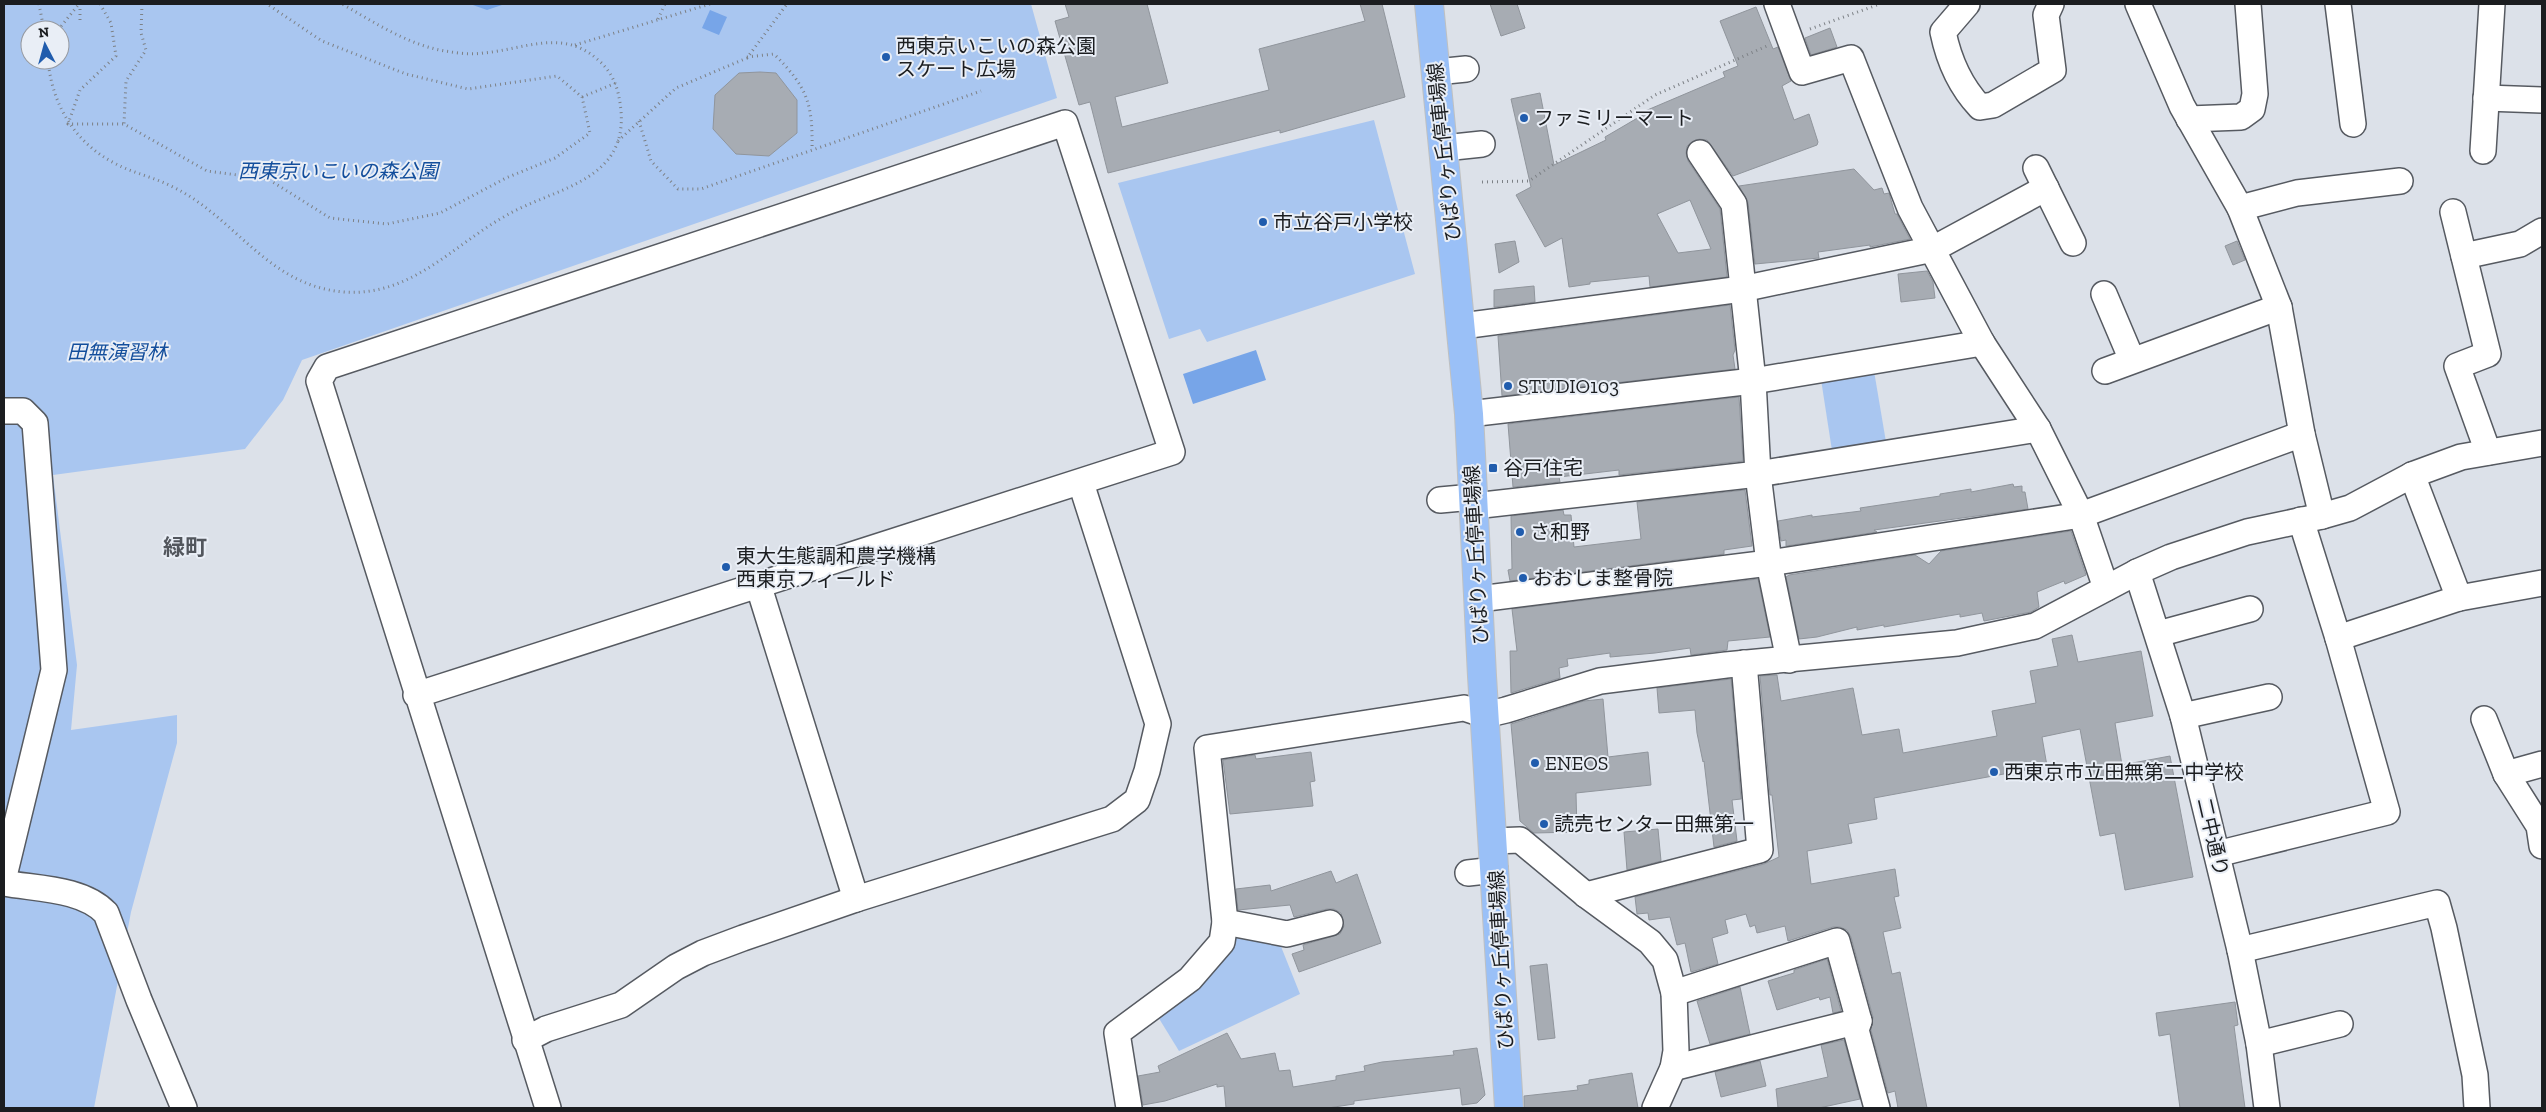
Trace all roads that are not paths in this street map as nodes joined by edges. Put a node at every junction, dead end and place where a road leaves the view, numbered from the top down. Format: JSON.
{"nodes":[{"id":1,"x":1429,"y":4,"type":"edge"},
{"id":2,"x":1778,"y":4,"type":"edge"},
{"id":3,"x":1967,"y":4,"type":"edge"},
{"id":4,"x":2051,"y":4,"type":"edge"},
{"id":5,"x":2248,"y":4,"type":"edge"},
{"id":6,"x":2338,"y":4,"type":"edge"},
{"id":7,"x":2492,"y":4,"type":"edge"},
{"id":8,"x":2147,"y":6,"type":"edge"},
{"id":9,"x":1466,"y":69,"type":"dead end"},
{"id":10,"x":1436,"y":72,"type":"junction"},
{"id":11,"x":2486,"y":98,"type":"junction"},
{"id":12,"x":2542,"y":100,"type":"edge"},
{"id":13,"x":2190,"y":119,"type":"junction"},
{"id":14,"x":2353,"y":124,"type":"dead end"},
{"id":15,"x":1482,"y":144,"type":"dead end"},
{"id":16,"x":1444,"y":148,"type":"junction"},
{"id":17,"x":2483,"y":151,"type":"dead end"},
{"id":18,"x":1700,"y":153,"type":"dead end"},
{"id":19,"x":2400,"y":181,"type":"dead end"},
{"id":20,"x":2240,"y":208,"type":"junction"},
{"id":21,"x":2453,"y":212,"type":"dead end"},
{"id":22,"x":2542,"y":230,"type":"edge"},
{"id":23,"x":2072,"y":243,"type":"dead end"},
{"id":24,"x":1933,"y":249,"type":"junction"},
{"id":25,"x":2464,"y":256,"type":"junction"},
{"id":26,"x":1742,"y":289,"type":"junction"},
{"id":27,"x":2104,"y":294,"type":"dead end"},
{"id":28,"x":2279,"y":307,"type":"junction"},
{"id":29,"x":1462,"y":326,"type":"junction"},
{"id":30,"x":1982,"y":343,"type":"junction"},
{"id":31,"x":2132,"y":360,"type":"junction"},
{"id":32,"x":2104,"y":371,"type":"dead end"},
{"id":33,"x":1753,"y":381,"type":"junction"},
{"id":34,"x":4,"y":412,"type":"edge"},
{"id":35,"x":1469,"y":414,"type":"junction"},
{"id":36,"x":2038,"y":428,"type":"junction"},
{"id":37,"x":2302,"y":434,"type":"junction"},
{"id":38,"x":2542,"y":443,"type":"edge"},
{"id":39,"x":2488,"y":452,"type":"junction"},
{"id":40,"x":1758,"y":474,"type":"junction"},
{"id":41,"x":2412,"y":475,"type":"junction"},
{"id":42,"x":1081,"y":483,"type":"junction"},
{"id":43,"x":1440,"y":500,"type":"dead end"},
{"id":44,"x":1474,"y":502,"type":"junction"},
{"id":45,"x":2081,"y":515,"type":"junction"},
{"id":46,"x":2312,"y":518,"type":"junction"},
{"id":47,"x":1769,"y":563,"type":"junction"},
{"id":48,"x":2137,"y":572,"type":"junction"},
{"id":49,"x":2542,"y":583,"type":"edge"},
{"id":50,"x":758,"y":584,"type":"junction"},
{"id":51,"x":2106,"y":588,"type":"junction"},
{"id":52,"x":2459,"y":598,"type":"junction"},
{"id":53,"x":1479,"y":600,"type":"junction"},
{"id":54,"x":2250,"y":609,"type":"dead end"},
{"id":55,"x":2158,"y":634,"type":"junction"},
{"id":56,"x":2338,"y":638,"type":"junction"},
{"id":57,"x":1789,"y":660,"type":"junction"},
{"id":58,"x":1744,"y":663,"type":"junction"},
{"id":59,"x":416,"y":695,"type":"junction"},
{"id":60,"x":2269,"y":698,"type":"dead end"},
{"id":61,"x":1485,"y":715,"type":"junction"},
{"id":62,"x":2183,"y":716,"type":"junction"},
{"id":63,"x":2484,"y":719,"type":"dead end"},
{"id":64,"x":2542,"y":764,"type":"edge"},
{"id":65,"x":2506,"y":774,"type":"junction"},
{"id":66,"x":1493,"y":841,"type":"junction"},
{"id":67,"x":2542,"y":846,"type":"edge"},
{"id":68,"x":2217,"y":854,"type":"junction"},
{"id":69,"x":1495,"y":870,"type":"junction"},
{"id":70,"x":1468,"y":873,"type":"dead end"},
{"id":71,"x":4,"y":876,"type":"edge"},
{"id":72,"x":4,"y":883,"type":"edge"},
{"id":73,"x":1586,"y":895,"type":"junction"},
{"id":74,"x":856,"y":898,"type":"junction"},
{"id":75,"x":1225,"y":922,"type":"junction"},
{"id":76,"x":1330,"y":923,"type":"dead end"},
{"id":77,"x":2240,"y":950,"type":"junction"},
{"id":78,"x":1674,"y":993,"type":"junction"},
{"id":79,"x":1859,"y":1021,"type":"junction"},
{"id":80,"x":2340,"y":1024,"type":"dead end"},
{"id":81,"x":525,"y":1040,"type":"junction"},
{"id":82,"x":2259,"y":1044,"type":"junction"},
{"id":83,"x":1673,"y":1068,"type":"junction"},
{"id":84,"x":184,"y":1108,"type":"edge"},
{"id":85,"x":548,"y":1108,"type":"edge"},
{"id":86,"x":1129,"y":1108,"type":"edge"},
{"id":87,"x":1504,"y":1108,"type":"edge"},
{"id":88,"x":1655,"y":1108,"type":"edge"},
{"id":89,"x":1877,"y":1108,"type":"edge"},
{"id":90,"x":2268,"y":1108,"type":"edge"},
{"id":91,"x":2477,"y":1108,"type":"edge"}],
"edges":[{"from":1,"to":10,"type":"main road","name":"ひばりヶ丘停車場線"},
{"from":2,"to":24,"type":"street"},
{"from":3,"to":4,"type":"street"},
{"from":5,"to":13,"type":"street"},
{"from":6,"to":14,"type":"street"},
{"from":7,"to":11,"type":"street"},
{"from":8,"to":13,"type":"street"},
{"from":9,"to":10,"type":"street"},
{"from":10,"to":16,"type":"main road","name":"ひばりヶ丘停車場線"},
{"from":11,"to":12,"type":"street"},
{"from":11,"to":17,"type":"street"},
{"from":13,"to":20,"type":"street"},
{"from":15,"to":16,"type":"street"},
{"from":16,"to":29,"type":"main road","name":"ひばりヶ丘停車場線"},
{"from":18,"to":26,"type":"street"},
{"from":19,"to":20,"type":"street"},
{"from":20,"to":28,"type":"street"},
{"from":21,"to":25,"type":"street"},
{"from":22,"to":25,"type":"street"},
{"from":23,"to":24,"type":"street"},
{"from":24,"to":26,"type":"street"},
{"from":24,"to":30,"type":"street"},
{"from":25,"to":39,"type":"street"},
{"from":26,"to":29,"type":"street"},
{"from":26,"to":33,"type":"street"},
{"from":27,"to":31,"type":"street"},
{"from":28,"to":31,"type":"street"},
{"from":28,"to":37,"type":"street"},
{"from":29,"to":35,"type":"main road","name":"ひばりヶ丘停車場線"},
{"from":30,"to":33,"type":"street"},
{"from":30,"to":36,"type":"street"},
{"from":31,"to":32,"type":"street"},
{"from":33,"to":35,"type":"street"},
{"from":33,"to":40,"type":"street"},
{"from":34,"to":71,"type":"street"},
{"from":35,"to":44,"type":"main road","name":"ひばりヶ丘停車場線"},
{"from":36,"to":40,"type":"street"},
{"from":36,"to":45,"type":"street"},
{"from":37,"to":45,"type":"street"},
{"from":37,"to":46,"type":"street"},
{"from":38,"to":39,"type":"street"},
{"from":39,"to":41,"type":"street"},
{"from":40,"to":44,"type":"street"},
{"from":40,"to":47,"type":"street"},
{"from":41,"to":46,"type":"street"},
{"from":41,"to":52,"type":"street"},
{"from":42,"to":50,"type":"street"},
{"from":42,"to":59,"type":"street"},
{"from":42,"to":74,"type":"street"},
{"from":43,"to":44,"type":"street"},
{"from":44,"to":53,"type":"main road","name":"ひばりヶ丘停車場線"},
{"from":45,"to":47,"type":"street"},
{"from":45,"to":51,"type":"street"},
{"from":46,"to":48,"type":"street"},
{"from":46,"to":56,"type":"street"},
{"from":47,"to":53,"type":"street"},
{"from":47,"to":57,"type":"street"},
{"from":48,"to":51,"type":"street"},
{"from":48,"to":55,"type":"street","name":"二中通り"},
{"from":49,"to":52,"type":"street"},
{"from":50,"to":59,"type":"street"},
{"from":50,"to":74,"type":"street"},
{"from":51,"to":57,"type":"street"},
{"from":52,"to":56,"type":"street"},
{"from":53,"to":61,"type":"main road","name":"ひばりヶ丘停車場線"},
{"from":54,"to":55,"type":"street"},
{"from":55,"to":62,"type":"street","name":"二中通り"},
{"from":56,"to":68,"type":"street"},
{"from":57,"to":58,"type":"street"},
{"from":58,"to":61,"type":"street"},
{"from":58,"to":73,"type":"street"},
{"from":59,"to":81,"type":"street"},
{"from":60,"to":62,"type":"street"},
{"from":61,"to":66,"type":"main road","name":"ひばりヶ丘停車場線"},
{"from":61,"to":75,"type":"street"},
{"from":62,"to":68,"type":"street","name":"二中通り"},
{"from":63,"to":65,"type":"street"},
{"from":64,"to":65,"type":"street"},
{"from":65,"to":67,"type":"street"},
{"from":66,"to":69,"type":"main road","name":"ひばりヶ丘停車場線"},
{"from":66,"to":73,"type":"street"},
{"from":68,"to":77,"type":"street","name":"二中通り"},
{"from":69,"to":70,"type":"street"},
{"from":69,"to":87,"type":"main road","name":"ひばりヶ丘停車場線"},
{"from":72,"to":84,"type":"street"},
{"from":73,"to":78,"type":"street"},
{"from":74,"to":81,"type":"street"},
{"from":75,"to":76,"type":"street"},
{"from":75,"to":86,"type":"street"},
{"from":77,"to":82,"type":"street","name":"二中通り"},
{"from":77,"to":91,"type":"street"},
{"from":78,"to":79,"type":"street"},
{"from":78,"to":83,"type":"street"},
{"from":79,"to":83,"type":"street"},
{"from":79,"to":89,"type":"street"},
{"from":80,"to":82,"type":"street"},
{"from":81,"to":85,"type":"street"},
{"from":82,"to":90,"type":"street","name":"二中通り"},
{"from":83,"to":88,"type":"street"}]}
